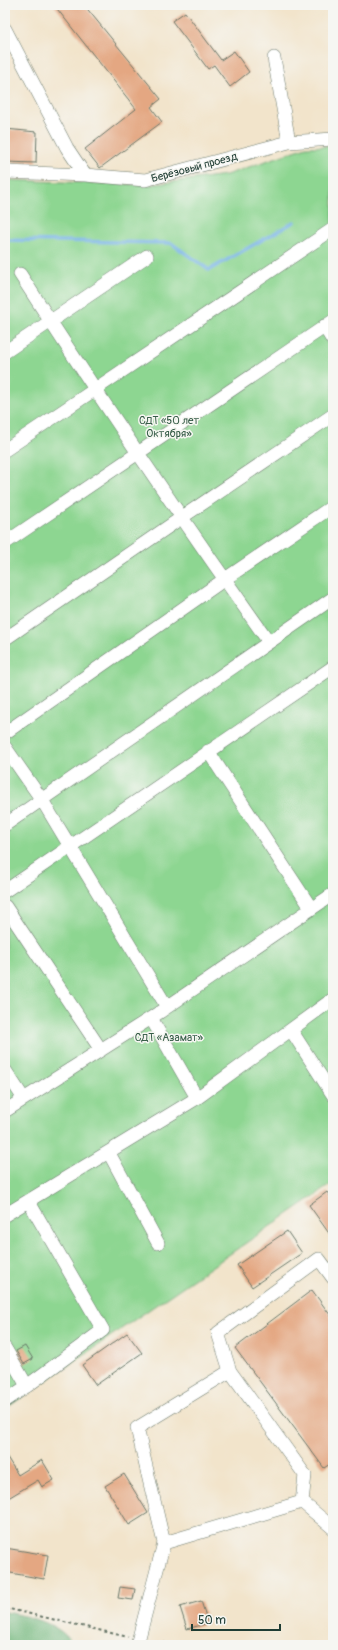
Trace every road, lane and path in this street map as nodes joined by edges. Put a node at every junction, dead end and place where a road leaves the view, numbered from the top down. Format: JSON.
{"nodes":[{"id":1,"x":5,"y":29,"type":"edge"},
{"id":2,"x":274,"y":58,"type":"dead end"},
{"id":3,"x":333,"y":139,"type":"edge"},
{"id":4,"x":289,"y":142,"type":"junction"},
{"id":5,"x":5,"y":172,"type":"edge"},
{"id":6,"x":85,"y":175,"type":"junction"},
{"id":7,"x":333,"y":229,"type":"edge"},
{"id":8,"x":147,"y":256,"type":"dead end"},
{"id":9,"x":20,"y":274,"type":"dead end"},
{"id":10,"x":50,"y":320,"type":"junction"},
{"id":11,"x":329,"y":323,"type":"edge"},
{"id":12,"x":333,"y":341,"type":"edge"},
{"id":13,"x":5,"y":352,"type":"edge"},
{"id":14,"x":95,"y":390,"type":"junction"},
{"id":15,"x":333,"y":415,"type":"edge"},
{"id":16,"x":5,"y":450,"type":"edge"},
{"id":17,"x":138,"y":453,"type":"junction"},
{"id":18,"x":333,"y":506,"type":"edge"},
{"id":19,"x":181,"y":518,"type":"junction"},
{"id":20,"x":5,"y":543,"type":"edge"},
{"id":21,"x":224,"y":579,"type":"junction"},
{"id":22,"x":333,"y":598,"type":"edge"},
{"id":23,"x":5,"y":639,"type":"edge"},
{"id":24,"x":269,"y":642,"type":"junction"},
{"id":25,"x":333,"y":667,"type":"edge"},
{"id":26,"x":5,"y":732,"type":"edge"},
{"id":27,"x":5,"y":747,"type":"edge"},
{"id":28,"x":208,"y":751,"type":"junction"},
{"id":29,"x":42,"y":800,"type":"junction"},
{"id":30,"x":5,"y":825,"type":"edge"},
{"id":31,"x":69,"y":847,"type":"junction"},
{"id":32,"x":5,"y":891,"type":"edge"},
{"id":33,"x":333,"y":894,"type":"edge"},
{"id":34,"x":5,"y":906,"type":"edge"},
{"id":35,"x":311,"y":908,"type":"junction"},
{"id":36,"x":333,"y":1000,"type":"edge"},
{"id":37,"x":167,"y":1007,"type":"junction"},
{"id":38,"x":151,"y":1018,"type":"junction"},
{"id":39,"x":291,"y":1030,"type":"junction"},
{"id":40,"x":101,"y":1050,"type":"junction"},
{"id":41,"x":5,"y":1070,"type":"edge"},
{"id":42,"x":333,"y":1095,"type":"edge"},
{"id":43,"x":24,"y":1098,"type":"junction"},
{"id":44,"x":197,"y":1098,"type":"junction"},
{"id":45,"x":5,"y":1111,"type":"edge"},
{"id":46,"x":108,"y":1152,"type":"junction"},
{"id":47,"x":29,"y":1202,"type":"junction"},
{"id":48,"x":5,"y":1215,"type":"edge"},
{"id":49,"x":158,"y":1243,"type":"dead end"},
{"id":50,"x":333,"y":1278,"type":"edge"},
{"id":51,"x":5,"y":1348,"type":"edge"},
{"id":52,"x":230,"y":1371,"type":"junction"},
{"id":53,"x":27,"y":1386,"type":"junction"},
{"id":54,"x":5,"y":1401,"type":"edge"},
{"id":55,"x":302,"y":1502,"type":"junction"},
{"id":56,"x":333,"y":1528,"type":"edge"},
{"id":57,"x":164,"y":1543,"type":"junction"},
{"id":58,"x":5,"y":1608,"type":"edge"},
{"id":59,"x":137,"y":1642,"type":"edge"},
{"id":60,"x":180,"y":1645,"type":"edge"}],
"edges":[{"from":1,"to":6,"type":"street"},
{"from":2,"to":4,"type":"street"},
{"from":3,"to":4,"type":"street","name":"Берёзовый проезд"},
{"from":4,"to":6,"type":"street","name":"Берёзовый проезд"},
{"from":5,"to":6,"type":"street","name":"Берёзовый проезд"},
{"from":7,"to":14,"type":"street"},
{"from":8,"to":10,"type":"street"},
{"from":9,"to":10,"type":"street"},
{"from":10,"to":13,"type":"street"},
{"from":10,"to":14,"type":"street"},
{"from":11,"to":12,"type":"street"},
{"from":11,"to":17,"type":"street"},
{"from":14,"to":16,"type":"street"},
{"from":14,"to":17,"type":"street"},
{"from":15,"to":19,"type":"street"},
{"from":17,"to":19,"type":"street"},
{"from":17,"to":20,"type":"street"},
{"from":18,"to":21,"type":"street"},
{"from":19,"to":21,"type":"street"},
{"from":19,"to":23,"type":"street"},
{"from":21,"to":24,"type":"street"},
{"from":21,"to":26,"type":"street"},
{"from":22,"to":24,"type":"street"},
{"from":24,"to":29,"type":"street"},
{"from":25,"to":28,"type":"street"},
{"from":27,"to":29,"type":"street"},
{"from":28,"to":31,"type":"street"},
{"from":28,"to":35,"type":"street"},
{"from":29,"to":30,"type":"street"},
{"from":29,"to":31,"type":"street"},
{"from":31,"to":32,"type":"street"},
{"from":31,"to":37,"type":"street"},
{"from":33,"to":35,"type":"street"},
{"from":34,"to":40,"type":"street"},
{"from":35,"to":37,"type":"street"},
{"from":36,"to":39,"type":"street"},
{"from":37,"to":38,"type":"street"},
{"from":38,"to":40,"type":"street"},
{"from":38,"to":44,"type":"street"},
{"from":39,"to":42,"type":"street"},
{"from":39,"to":44,"type":"street"},
{"from":40,"to":43,"type":"street"},
{"from":41,"to":43,"type":"street"},
{"from":43,"to":45,"type":"street"},
{"from":44,"to":46,"type":"street"},
{"from":46,"to":47,"type":"street"},
{"from":46,"to":49,"type":"street"},
{"from":47,"to":48,"type":"street"},
{"from":47,"to":53,"type":"street"},
{"from":50,"to":52,"type":"street"},
{"from":51,"to":53,"type":"street"},
{"from":52,"to":55,"type":"street"},
{"from":52,"to":57,"type":"street"},
{"from":53,"to":54,"type":"street"},
{"from":55,"to":56,"type":"street"},
{"from":55,"to":57,"type":"street"},
{"from":57,"to":59,"type":"street"},
{"from":58,"to":59,"type":"path"},
{"from":59,"to":60,"type":"path"}]}
